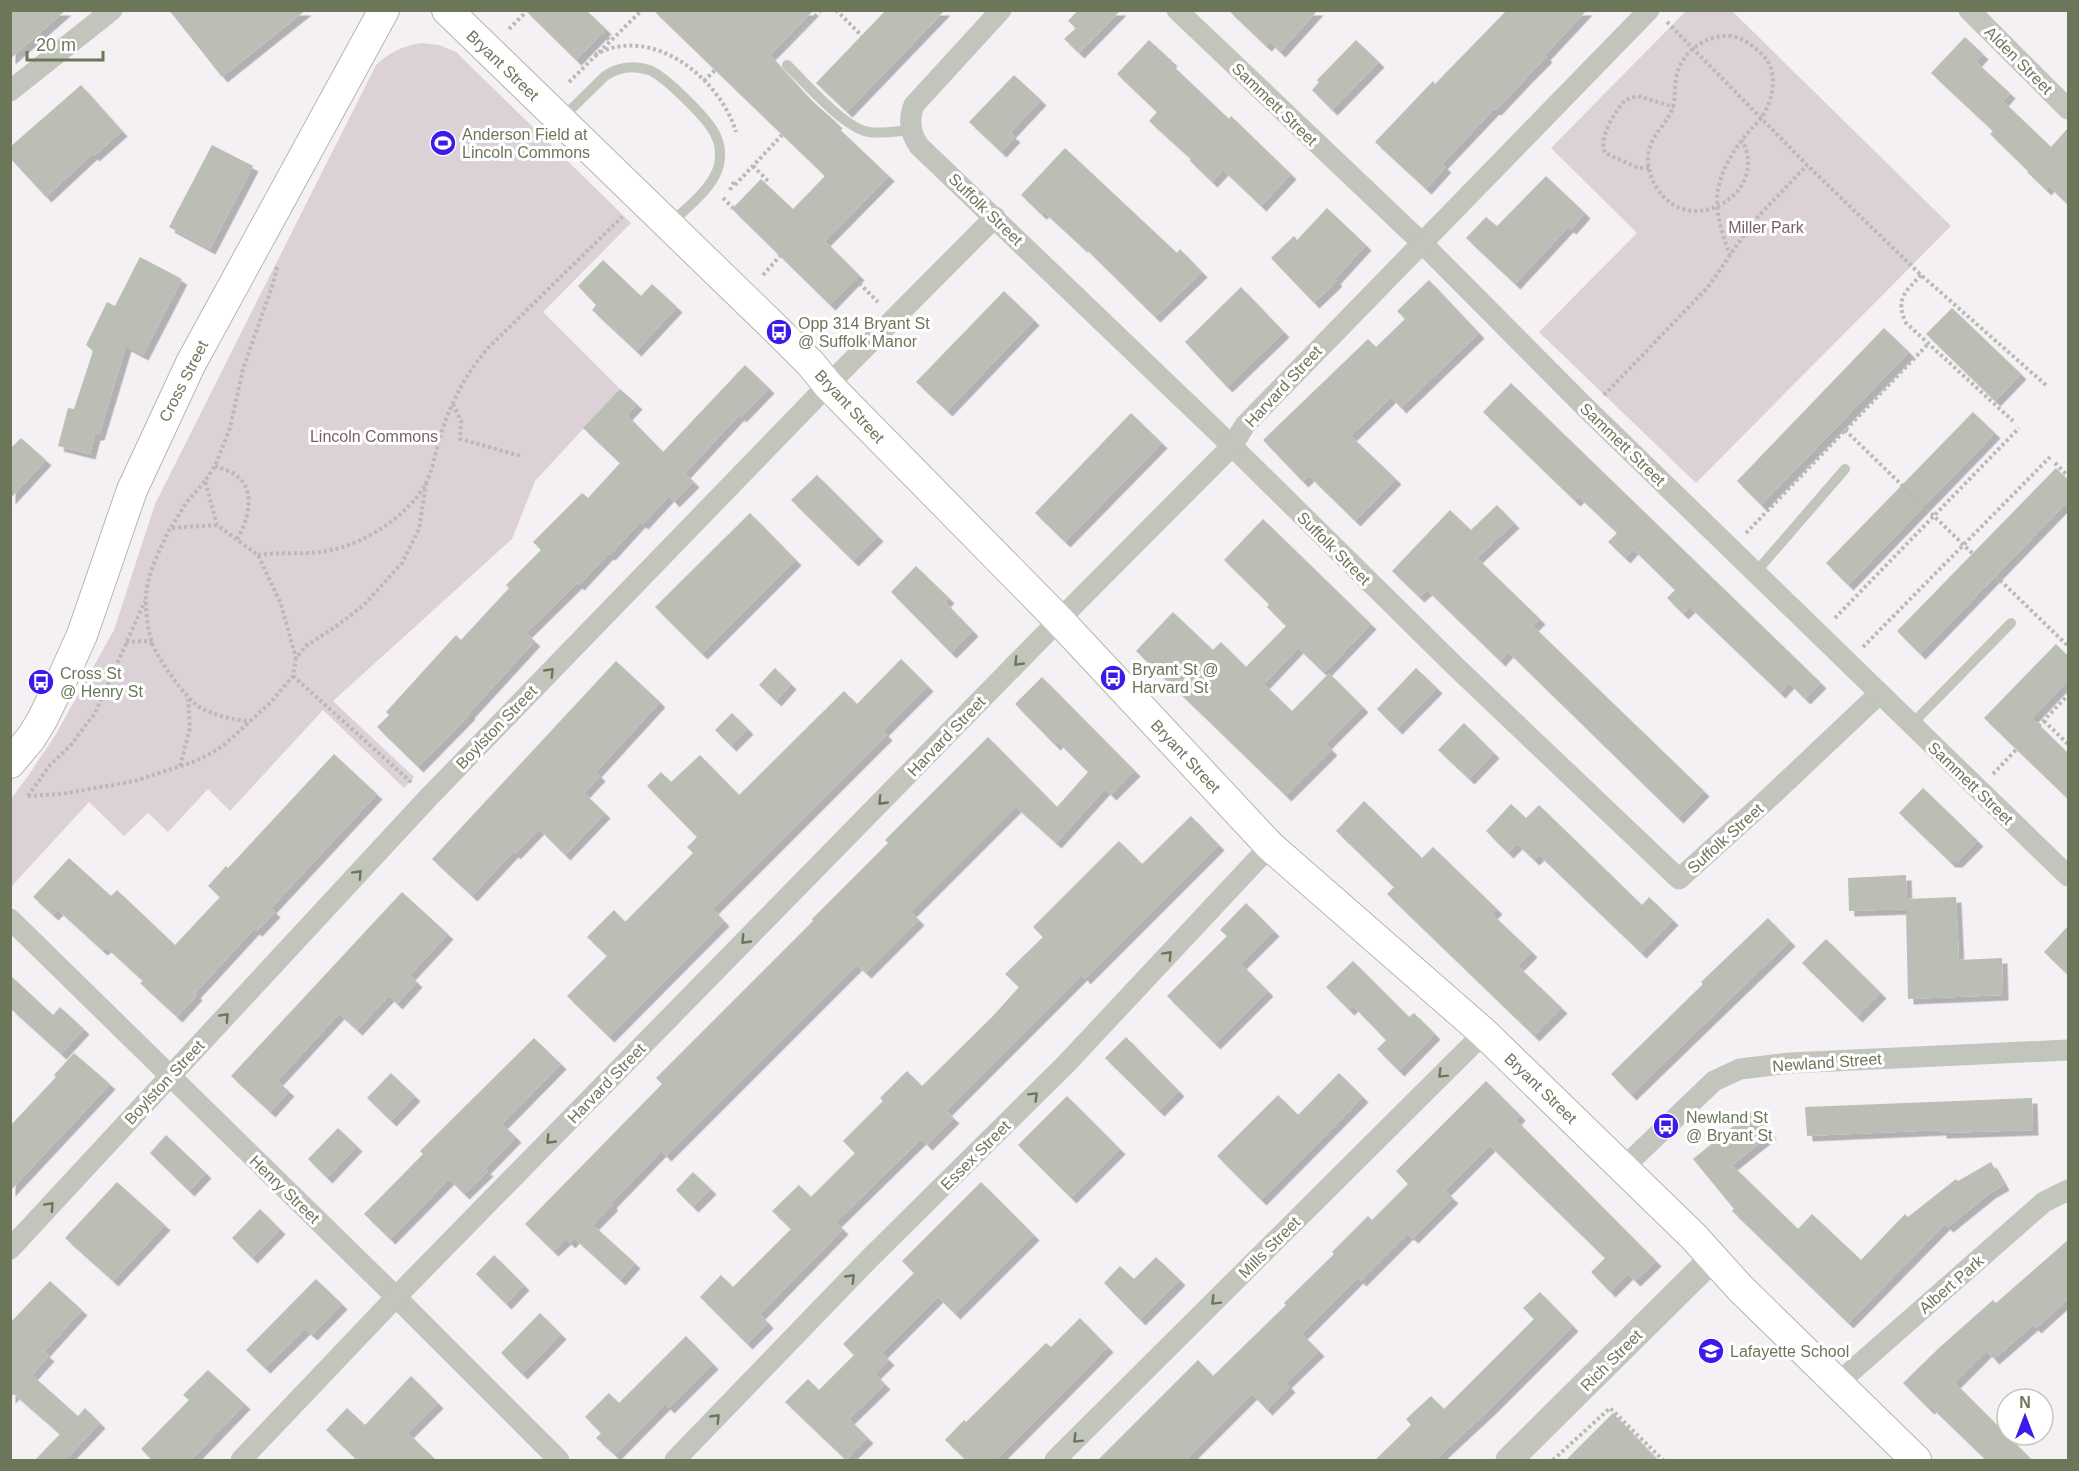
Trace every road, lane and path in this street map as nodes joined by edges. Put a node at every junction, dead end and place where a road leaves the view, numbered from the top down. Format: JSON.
{"nodes":[{"id":1,"x":112,"y":10,"type":"edge"},
{"id":2,"x":384,"y":10,"type":"edge"},
{"id":3,"x":447,"y":10,"type":"edge"},
{"id":4,"x":642,"y":10,"type":"edge"},
{"id":5,"x":821,"y":10,"type":"edge"},
{"id":6,"x":836,"y":10,"type":"edge"},
{"id":7,"x":1001,"y":10,"type":"edge"},
{"id":8,"x":1177,"y":10,"type":"edge"},
{"id":9,"x":1969,"y":10,"type":"edge"},
{"id":10,"x":526,"y":12,"type":"dead end"},
{"id":11,"x":1656,"y":14,"type":"edge"},
{"id":12,"x":509,"y":29,"type":"dead end"},
{"id":13,"x":603,"y":33,"type":"dead end"},
{"id":14,"x":862,"y":36,"type":"dead end"},
{"id":15,"x":610,"y":41,"type":"junction"},
{"id":16,"x":785,"y":48,"type":"dead end"},
{"id":17,"x":1693,"y":48,"type":"junction"},
{"id":18,"x":787,"y":65,"type":"dead end"},
{"id":19,"x":715,"y":70,"type":"dead end"},
{"id":20,"x":704,"y":81,"type":"dead end"},
{"id":21,"x":567,"y":85,"type":"dead end"},
{"id":22,"x":10,"y":91,"type":"edge"},
{"id":23,"x":1674,"y":107,"type":"junction"},
{"id":24,"x":2068,"y":109,"type":"edge"},
{"id":25,"x":1761,"y":118,"type":"junction"},
{"id":26,"x":561,"y":119,"type":"junction"},
{"id":27,"x":911,"y":130,"type":"junction"},
{"id":28,"x":782,"y":135,"type":"dead end"},
{"id":29,"x":1742,"y":140,"type":"junction"},
{"id":30,"x":1807,"y":165,"type":"junction"},
{"id":31,"x":753,"y":166,"type":"junction"},
{"id":32,"x":1648,"y":168,"type":"junction"},
{"id":33,"x":766,"y":183,"type":"dead end"},
{"id":34,"x":642,"y":198,"type":"junction"},
{"id":35,"x":723,"y":198,"type":"junction"},
{"id":36,"x":716,"y":205,"type":"dead end"},
{"id":37,"x":733,"y":208,"type":"dead end"},
{"id":38,"x":1717,"y":208,"type":"junction"},
{"id":39,"x":995,"y":217,"type":"junction"},
{"id":40,"x":669,"y":225,"type":"junction"},
{"id":41,"x":1420,"y":242,"type":"junction"},
{"id":42,"x":780,"y":256,"type":"dead end"},
{"id":43,"x":1730,"y":256,"type":"junction"},
{"id":44,"x":277,"y":265,"type":"dead end"},
{"id":45,"x":763,"y":275,"type":"dead end"},
{"id":46,"x":1921,"y":275,"type":"junction"},
{"id":47,"x":855,"y":279,"type":"dead end"},
{"id":48,"x":878,"y":302,"type":"dead end"},
{"id":49,"x":1929,"y":343,"type":"junction"},
{"id":50,"x":828,"y":385,"type":"junction"},
{"id":51,"x":2047,"y":386,"type":"dead end"},
{"id":52,"x":453,"y":403,"type":"junction"},
{"id":53,"x":1589,"y":411,"type":"junction"},
{"id":54,"x":2013,"y":421,"type":"dead end"},
{"id":55,"x":2019,"y":428,"type":"dead end"},
{"id":56,"x":1845,"y":430,"type":"junction"},
{"id":57,"x":1232,"y":446,"type":"junction"},
{"id":58,"x":521,"y":456,"type":"dead end"},
{"id":59,"x":2050,"y":457,"type":"dead end"},
{"id":60,"x":2055,"y":463,"type":"dead end"},
{"id":61,"x":215,"y":466,"type":"junction"},
{"id":62,"x":1845,"y":469,"type":"dead end"},
{"id":63,"x":2068,"y":476,"type":"edge"},
{"id":64,"x":205,"y":481,"type":"junction"},
{"id":65,"x":426,"y":483,"type":"junction"},
{"id":66,"x":1934,"y":516,"type":"junction"},
{"id":67,"x":217,"y":525,"type":"junction"},
{"id":68,"x":170,"y":528,"type":"junction"},
{"id":69,"x":237,"y":540,"type":"junction"},
{"id":70,"x":1964,"y":545,"type":"junction"},
{"id":71,"x":1731,"y":549,"type":"junction"},
{"id":72,"x":258,"y":555,"type":"junction"},
{"id":73,"x":1756,"y":572,"type":"junction"},
{"id":74,"x":146,"y":601,"type":"junction"},
{"id":75,"x":1059,"y":620,"type":"junction"},
{"id":76,"x":2011,"y":623,"type":"dead end"},
{"id":77,"x":1820,"y":634,"type":"junction"},
{"id":78,"x":126,"y":642,"type":"junction"},
{"id":79,"x":153,"y":644,"type":"junction"},
{"id":80,"x":2068,"y":646,"type":"edge"},
{"id":81,"x":296,"y":658,"type":"junction"},
{"id":82,"x":1848,"y":663,"type":"junction"},
{"id":83,"x":293,"y":676,"type":"junction"},
{"id":84,"x":1879,"y":694,"type":"junction"},
{"id":85,"x":2068,"y":695,"type":"edge"},
{"id":86,"x":188,"y":699,"type":"junction"},
{"id":87,"x":251,"y":721,"type":"junction"},
{"id":88,"x":2044,"y":721,"type":"junction"},
{"id":89,"x":1911,"y":725,"type":"junction"},
{"id":90,"x":2068,"y":744,"type":"edge"},
{"id":91,"x":10,"y":763,"type":"edge"},
{"id":92,"x":180,"y":766,"type":"junction"},
{"id":93,"x":1978,"y":790,"type":"junction"},
{"id":94,"x":428,"y":798,"type":"junction"},
{"id":95,"x":1270,"y":846,"type":"junction"},
{"id":96,"x":2068,"y":876,"type":"edge"},
{"id":97,"x":10,"y":919,"type":"edge"},
{"id":98,"x":1484,"y":1033,"type":"junction"},
{"id":99,"x":2068,"y":1050,"type":"edge"},
{"id":100,"x":170,"y":1076,"type":"junction"},
{"id":101,"x":1623,"y":1168,"type":"junction"},
{"id":102,"x":2068,"y":1190,"type":"edge"},
{"id":103,"x":10,"y":1249,"type":"edge"},
{"id":104,"x":1712,"y":1259,"type":"junction"},
{"id":105,"x":396,"y":1297,"type":"junction"},
{"id":106,"x":1838,"y":1383,"type":"junction"},
{"id":107,"x":241,"y":1461,"type":"edge"},
{"id":108,"x":559,"y":1461,"type":"edge"},
{"id":109,"x":675,"y":1461,"type":"edge"},
{"id":110,"x":1055,"y":1461,"type":"edge"},
{"id":111,"x":1509,"y":1461,"type":"edge"},
{"id":112,"x":1553,"y":1461,"type":"edge"},
{"id":113,"x":1663,"y":1461,"type":"edge"},
{"id":114,"x":1916,"y":1461,"type":"edge"}],
"edges":[{"from":1,"to":22,"type":"street"},
{"from":2,"to":91,"type":"main road","name":"Cross Street"},
{"from":3,"to":26,"type":"main road","name":"Bryant Street"},
{"from":4,"to":15,"type":"path"},
{"from":5,"to":16,"type":"path"},
{"from":6,"to":14,"type":"path"},
{"from":7,"to":27,"type":"street"},
{"from":8,"to":41,"type":"street","name":"Sammett Street"},
{"from":9,"to":24,"type":"street","name":"Alden Street"},
{"from":10,"to":12,"type":"path"},
{"from":11,"to":17,"type":"path"},
{"from":11,"to":41,"type":"street","name":"Harvard Street"},
{"from":13,"to":15,"type":"path"},
{"from":15,"to":21,"type":"path"},
{"from":17,"to":23,"type":"path"},
{"from":17,"to":25,"type":"path"},
{"from":17,"to":25,"type":"path"},
{"from":18,"to":27,"type":"lane"},
{"from":19,"to":20,"type":"path"},
{"from":23,"to":32,"type":"path"},
{"from":23,"to":32,"type":"path"},
{"from":25,"to":29,"type":"path"},
{"from":25,"to":30,"type":"path"},
{"from":26,"to":34,"type":"main road","name":"Bryant Street"},
{"from":26,"to":40,"type":"lane"},
{"from":27,"to":39,"type":"street","name":"Suffolk Street"},
{"from":28,"to":31,"type":"path"},
{"from":29,"to":38,"type":"path"},
{"from":29,"to":38,"type":"path"},
{"from":30,"to":43,"type":"path"},
{"from":30,"to":46,"type":"path"},
{"from":31,"to":33,"type":"path"},
{"from":31,"to":35,"type":"path"},
{"from":32,"to":38,"type":"path"},
{"from":34,"to":40,"type":"main road","name":"Bryant Street"},
{"from":34,"to":52,"type":"path"},
{"from":35,"to":36,"type":"path"},
{"from":35,"to":37,"type":"path"},
{"from":38,"to":43,"type":"path"},
{"from":39,"to":50,"type":"street","name":"Boylston Street"},
{"from":39,"to":57,"type":"street","name":"Suffolk Street"},
{"from":40,"to":50,"type":"main road","name":"Bryant Street"},
{"from":41,"to":53,"type":"street","name":"Sammett Street"},
{"from":41,"to":57,"type":"street","name":"Harvard Street"},
{"from":42,"to":45,"type":"path"},
{"from":43,"to":53,"type":"path"},
{"from":44,"to":61,"type":"path"},
{"from":46,"to":49,"type":"path"},
{"from":46,"to":51,"type":"path"},
{"from":47,"to":48,"type":"path"},
{"from":49,"to":54,"type":"path"},
{"from":49,"to":56,"type":"path"},
{"from":50,"to":75,"type":"main road","name":"Bryant Street"},
{"from":94,"to":50,"type":"street","name":"Boylston Street","one_way":true},
{"from":52,"to":58,"type":"path"},
{"from":52,"to":65,"type":"path"},
{"from":53,"to":71,"type":"street","name":"Sammett Street"},
{"from":55,"to":66,"type":"path"},
{"from":56,"to":66,"type":"path"},
{"from":56,"to":71,"type":"path"},
{"from":57,"to":75,"type":"street","name":"Harvard Street"},
{"from":57,"to":84,"type":"street","name":"Suffolk Street"},
{"from":59,"to":70,"type":"path"},
{"from":60,"to":63,"type":"path"},
{"from":61,"to":64,"type":"path"},
{"from":61,"to":69,"type":"path"},
{"from":62,"to":73,"type":"lane"},
{"from":64,"to":67,"type":"path"},
{"from":64,"to":68,"type":"path"},
{"from":65,"to":72,"type":"path"},
{"from":65,"to":81,"type":"path"},
{"from":66,"to":70,"type":"path"},
{"from":66,"to":77,"type":"path"},
{"from":67,"to":68,"type":"path"},
{"from":67,"to":69,"type":"path"},
{"from":68,"to":74,"type":"path"},
{"from":69,"to":72,"type":"path"},
{"from":70,"to":80,"type":"path"},
{"from":70,"to":82,"type":"path"},
{"from":71,"to":73,"type":"street","name":"Sammett Street"},
{"from":72,"to":81,"type":"path"},
{"from":73,"to":77,"type":"street","name":"Sammett Street"},
{"from":74,"to":78,"type":"path"},
{"from":74,"to":79,"type":"path"},
{"from":75,"to":95,"type":"main road","name":"Bryant Street"},
{"from":75,"to":105,"type":"street","name":"Harvard Street","one_way":true},
{"from":76,"to":89,"type":"lane"},
{"from":77,"to":82,"type":"street","name":"Sammett Street"},
{"from":78,"to":79,"type":"path"},
{"from":78,"to":92,"type":"path"},
{"from":79,"to":86,"type":"path"},
{"from":81,"to":83,"type":"path"},
{"from":82,"to":84,"type":"street","name":"Sammett Street"},
{"from":83,"to":87,"type":"path"},
{"from":83,"to":94,"type":"path"},
{"from":84,"to":89,"type":"street","name":"Sammett Street"},
{"from":85,"to":88,"type":"path"},
{"from":86,"to":87,"type":"path"},
{"from":86,"to":92,"type":"path"},
{"from":87,"to":92,"type":"path"},
{"from":88,"to":90,"type":"path"},
{"from":88,"to":93,"type":"path"},
{"from":89,"to":93,"type":"street","name":"Sammett Street"},
{"from":93,"to":96,"type":"street","name":"Sammett Street"},
{"from":100,"to":94,"type":"street","name":"Boylston Street","one_way":true},
{"from":95,"to":98,"type":"main road","name":"Bryant Street"},
{"from":109,"to":95,"type":"street","name":"Essex Street","one_way":true},
{"from":97,"to":100,"type":"street","name":"Henry Street"},
{"from":98,"to":101,"type":"main road","name":"Bryant Street"},
{"from":98,"to":110,"type":"street","name":"Mills Street","one_way":true},
{"from":99,"to":101,"type":"street","name":"Newland Street"},
{"from":103,"to":100,"type":"street","name":"Boylston Street","one_way":true},
{"from":100,"to":105,"type":"street","name":"Henry Street"},
{"from":101,"to":104,"type":"main road","name":"Bryant Street"},
{"from":102,"to":106,"type":"street","name":"Albert Park"},
{"from":104,"to":106,"type":"main road","name":"Bryant Street"},
{"from":104,"to":111,"type":"street","name":"Rich Street"},
{"from":105,"to":107,"type":"street","name":"Harvard Street"},
{"from":105,"to":108,"type":"street","name":"Henry Street"},
{"from":106,"to":114,"type":"main road","name":"Bryant Street"},
{"from":112,"to":113,"type":"path"}]}
